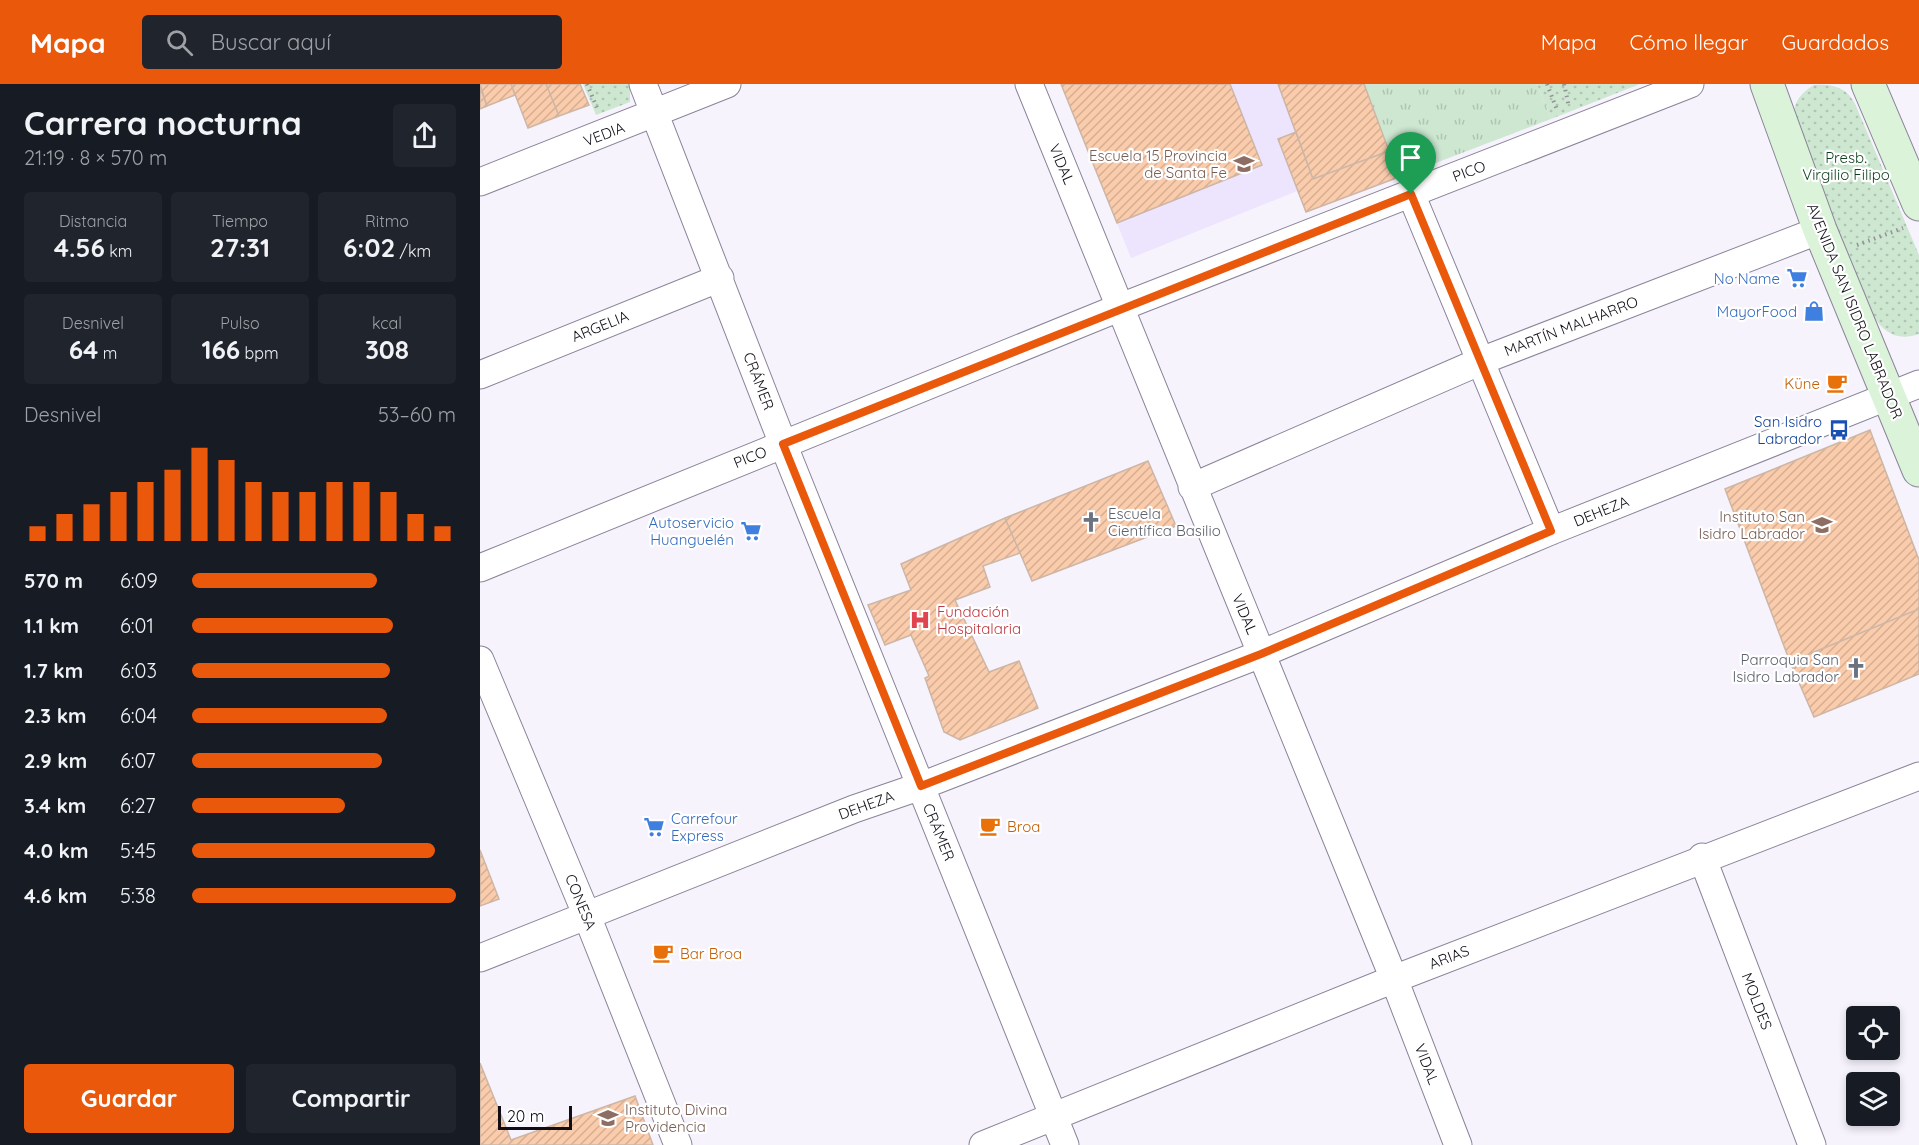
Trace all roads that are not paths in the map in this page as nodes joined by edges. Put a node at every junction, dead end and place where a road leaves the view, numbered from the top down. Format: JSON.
{"nodes":[{"id":1,"x":643,"y":84,"type":"edge"},
{"id":2,"x":727,"y":84,"type":"edge"},
{"id":3,"x":1029,"y":84,"type":"edge"},
{"id":4,"x":1690,"y":84,"type":"edge"},
{"id":5,"x":1767,"y":84,"type":"edge"},
{"id":6,"x":1868,"y":84,"type":"edge"},
{"id":7,"x":655,"y":114,"type":"junction"},
{"id":8,"x":480,"y":182,"type":"edge"},
{"id":9,"x":1411,"y":194,"type":"junction"},
{"id":10,"x":1913,"y":215,"type":"edge"},
{"id":11,"x":1826,"y":242,"type":"junction"},
{"id":12,"x":720,"y":278,"type":"junction"},
{"id":13,"x":1121,"y":307,"type":"junction"},
{"id":14,"x":1481,"y":361,"type":"junction"},
{"id":15,"x":480,"y":375,"type":"edge"},
{"id":16,"x":1904,"y":390,"type":"edge"},
{"id":17,"x":783,"y":444,"type":"junction"},
{"id":18,"x":1919,"y":470,"type":"edge"},
{"id":19,"x":1192,"y":487,"type":"junction"},
{"id":20,"x":1551,"y":531,"type":"junction"},
{"id":21,"x":480,"y":568,"type":"edge"},
{"id":22,"x":1261,"y":654,"type":"junction"},
{"id":23,"x":480,"y":660,"type":"edge"},
{"id":24,"x":1919,"y":776,"type":"edge"},
{"id":25,"x":921,"y":786,"type":"junction"},
{"id":26,"x":1702,"y":857,"type":"junction"},
{"id":27,"x":587,"y":916,"type":"junction"},
{"id":28,"x":480,"y":958,"type":"edge"},
{"id":29,"x":1394,"y":979,"type":"junction"},
{"id":30,"x":1053,"y":1116,"type":"junction"},
{"id":31,"x":678,"y":1145,"type":"edge"},
{"id":32,"x":982,"y":1145,"type":"edge"},
{"id":33,"x":1065,"y":1145,"type":"edge"},
{"id":34,"x":1458,"y":1145,"type":"edge"},
{"id":35,"x":1812,"y":1145,"type":"edge"}],
"edges":[{"from":1,"to":7,"type":"street","name":"CRÁMER"},
{"from":2,"to":7,"type":"street","name":"VEDIA"},
{"from":3,"to":13,"type":"street","name":"VIDAL"},
{"from":4,"to":9,"type":"street","name":"PICO"},
{"from":5,"to":11,"type":"street","name":"AVENIDA SAN ISIDRO LABRADOR"},
{"from":6,"to":10,"type":"street"},
{"from":7,"to":8,"type":"street","name":"VEDIA"},
{"from":7,"to":12,"type":"street","name":"CRÁMER"},
{"from":9,"to":13,"type":"street","name":"PICO"},
{"from":9,"to":14,"type":"street"},
{"from":11,"to":14,"type":"street","name":"MARTÍN MALHARRO"},
{"from":11,"to":16,"type":"street","name":"AVENIDA SAN ISIDRO LABRADOR"},
{"from":12,"to":15,"type":"street","name":"ARGELIA"},
{"from":12,"to":17,"type":"street","name":"CRÁMER"},
{"from":13,"to":17,"type":"street","name":"PICO"},
{"from":13,"to":19,"type":"street","name":"VIDAL"},
{"from":14,"to":19,"type":"street","name":"MARTÍN MALHARRO"},
{"from":14,"to":20,"type":"street"},
{"from":16,"to":18,"type":"street","name":"AVENIDA SAN ISIDRO LABRADOR"},
{"from":16,"to":20,"type":"street","name":"DEHEZA"},
{"from":17,"to":21,"type":"street","name":"PICO"},
{"from":17,"to":25,"type":"street","name":"CRÁMER"},
{"from":19,"to":22,"type":"street","name":"VIDAL"},
{"from":20,"to":22,"type":"street","name":"DEHEZA"},
{"from":22,"to":25,"type":"street","name":"DEHEZA"},
{"from":22,"to":29,"type":"street","name":"VIDAL"},
{"from":23,"to":27,"type":"street","name":"CONESA"},
{"from":24,"to":26,"type":"street","name":"ARIAS"},
{"from":25,"to":27,"type":"street","name":"DEHEZA"},
{"from":25,"to":30,"type":"street","name":"CRÁMER"},
{"from":26,"to":29,"type":"street","name":"ARIAS"},
{"from":26,"to":35,"type":"street","name":"MOLDES"},
{"from":27,"to":28,"type":"street","name":"DEHEZA"},
{"from":27,"to":31,"type":"street","name":"CONESA"},
{"from":29,"to":30,"type":"street","name":"ARIAS"},
{"from":29,"to":34,"type":"street","name":"VIDAL"},
{"from":30,"to":32,"type":"street","name":"ARIAS"},
{"from":30,"to":33,"type":"street","name":"CRÁMER"}]}
